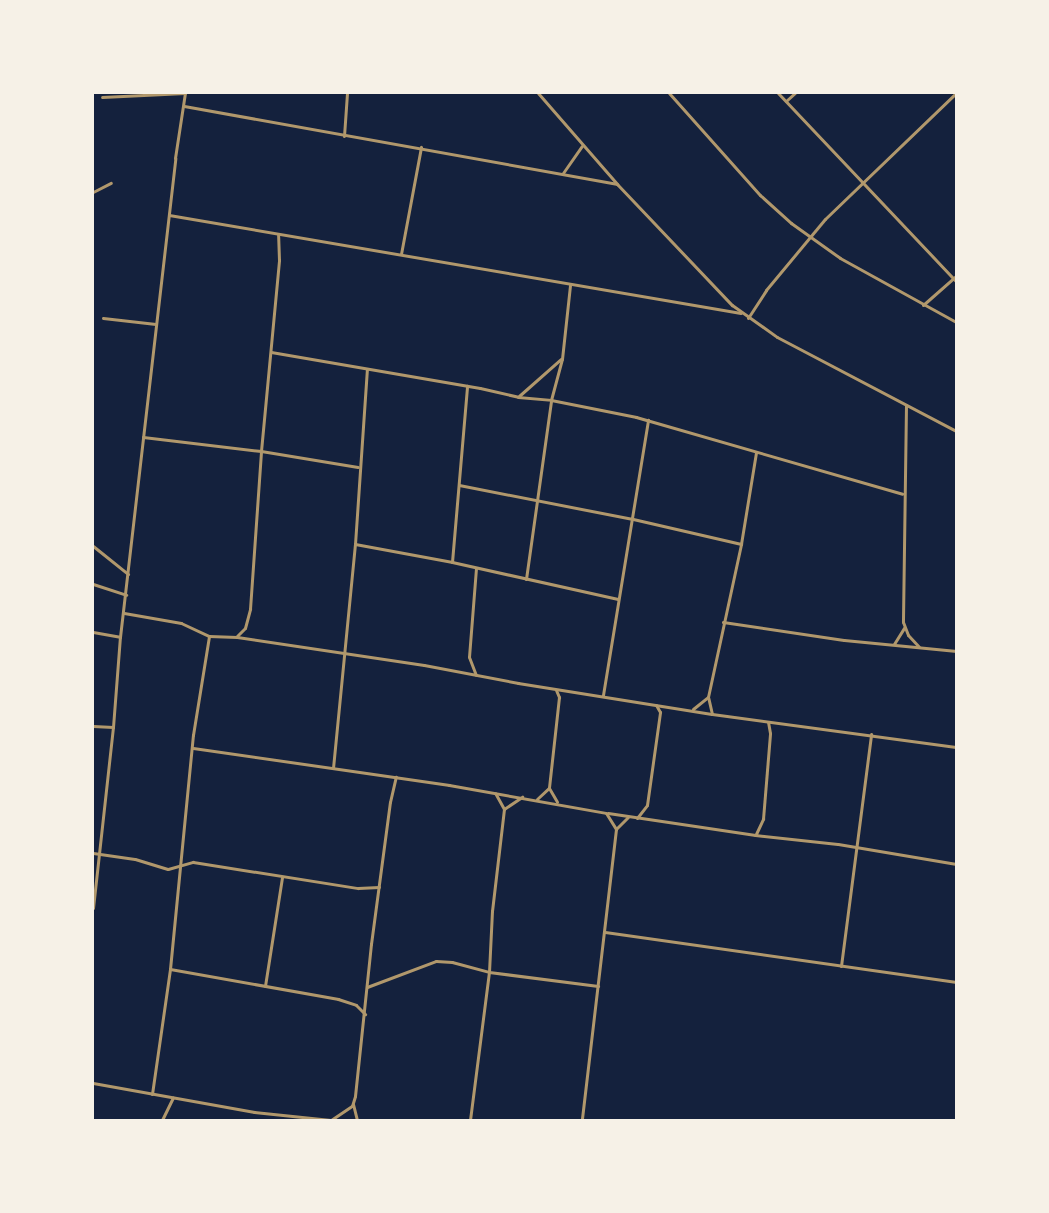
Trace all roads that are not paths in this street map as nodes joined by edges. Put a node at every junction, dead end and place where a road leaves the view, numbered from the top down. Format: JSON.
{"nodes":[{"id":1,"x":347,"y":93,"type":"edge"},
{"id":2,"x":538,"y":93,"type":"edge"},
{"id":3,"x":669,"y":93,"type":"edge"},
{"id":4,"x":778,"y":93,"type":"edge"},
{"id":5,"x":795,"y":93,"type":"edge"},
{"id":6,"x":956,"y":93,"type":"edge"},
{"id":7,"x":102,"y":97,"type":"dead end"},
{"id":8,"x":786,"y":101,"type":"junction"},
{"id":9,"x":184,"y":106,"type":"junction"},
{"id":10,"x":344,"y":136,"type":"junction"},
{"id":11,"x":583,"y":145,"type":"junction"},
{"id":12,"x":422,"y":147,"type":"junction"},
{"id":13,"x":562,"y":173,"type":"junction"},
{"id":14,"x":862,"y":181,"type":"junction"},
{"id":15,"x":111,"y":183,"type":"dead end"},
{"id":16,"x":617,"y":184,"type":"junction"},
{"id":17,"x":93,"y":192,"type":"edge"},
{"id":18,"x":169,"y":215,"type":"junction"},
{"id":19,"x":278,"y":235,"type":"junction"},
{"id":20,"x":809,"y":238,"type":"junction"},
{"id":21,"x":401,"y":255,"type":"junction"},
{"id":22,"x":955,"y":279,"type":"edge"},
{"id":23,"x":570,"y":285,"type":"junction"},
{"id":24,"x":922,"y":305,"type":"junction"},
{"id":25,"x":741,"y":313,"type":"junction"},
{"id":26,"x":103,"y":318,"type":"dead end"},
{"id":27,"x":748,"y":318,"type":"junction"},
{"id":28,"x":956,"y":322,"type":"edge"},
{"id":29,"x":156,"y":324,"type":"junction"},
{"id":30,"x":271,"y":352,"type":"junction"},
{"id":31,"x":562,"y":358,"type":"junction"},
{"id":32,"x":367,"y":369,"type":"junction"},
{"id":33,"x":467,"y":386,"type":"junction"},
{"id":34,"x":518,"y":397,"type":"junction"},
{"id":35,"x":551,"y":400,"type":"junction"},
{"id":36,"x":906,"y":405,"type":"junction"},
{"id":37,"x":648,"y":420,"type":"junction"},
{"id":38,"x":956,"y":431,"type":"edge"},
{"id":39,"x":143,"y":437,"type":"junction"},
{"id":40,"x":261,"y":451,"type":"junction"},
{"id":41,"x":756,"y":452,"type":"junction"},
{"id":42,"x":358,"y":467,"type":"junction"},
{"id":43,"x":459,"y":485,"type":"junction"},
{"id":44,"x":902,"y":494,"type":"junction"},
{"id":45,"x":538,"y":500,"type":"junction"},
{"id":46,"x":633,"y":519,"type":"junction"},
{"id":47,"x":355,"y":544,"type":"junction"},
{"id":48,"x":741,"y":544,"type":"junction"},
{"id":49,"x":93,"y":546,"type":"edge"},
{"id":50,"x":452,"y":561,"type":"junction"},
{"id":51,"x":476,"y":568,"type":"junction"},
{"id":52,"x":128,"y":574,"type":"junction"},
{"id":53,"x":526,"y":579,"type":"junction"},
{"id":54,"x":93,"y":584,"type":"edge"},
{"id":55,"x":126,"y":595,"type":"junction"},
{"id":56,"x":618,"y":599,"type":"junction"},
{"id":57,"x":124,"y":613,"type":"junction"},
{"id":58,"x":722,"y":622,"type":"junction"},
{"id":59,"x":904,"y":627,"type":"junction"},
{"id":60,"x":93,"y":632,"type":"edge"},
{"id":61,"x":209,"y":636,"type":"junction"},
{"id":62,"x":237,"y":637,"type":"junction"},
{"id":63,"x":120,"y":638,"type":"junction"},
{"id":64,"x":894,"y":644,"type":"junction"},
{"id":65,"x":919,"y":646,"type":"junction"},
{"id":66,"x":956,"y":651,"type":"edge"},
{"id":67,"x":342,"y":654,"type":"junction"},
{"id":68,"x":476,"y":676,"type":"junction"},
{"id":69,"x":555,"y":689,"type":"junction"},
{"id":70,"x":603,"y":695,"type":"junction"},
{"id":71,"x":708,"y":697,"type":"junction"},
{"id":72,"x":656,"y":704,"type":"junction"},
{"id":73,"x":693,"y":710,"type":"junction"},
{"id":74,"x":712,"y":714,"type":"junction"},
{"id":75,"x":768,"y":722,"type":"junction"},
{"id":76,"x":93,"y":726,"type":"edge"},
{"id":77,"x":113,"y":727,"type":"junction"},
{"id":78,"x":871,"y":734,"type":"junction"},
{"id":79,"x":956,"y":747,"type":"edge"},
{"id":80,"x":193,"y":748,"type":"junction"},
{"id":81,"x":333,"y":768,"type":"junction"},
{"id":82,"x":396,"y":777,"type":"junction"},
{"id":83,"x":549,"y":788,"type":"junction"},
{"id":84,"x":495,"y":792,"type":"junction"},
{"id":85,"x":523,"y":797,"type":"junction"},
{"id":86,"x":537,"y":799,"type":"junction"},
{"id":87,"x":557,"y":802,"type":"junction"},
{"id":88,"x":504,"y":809,"type":"junction"},
{"id":89,"x":606,"y":813,"type":"junction"},
{"id":90,"x":629,"y":816,"type":"junction"},
{"id":91,"x":638,"y":818,"type":"junction"},
{"id":92,"x":616,"y":829,"type":"junction"},
{"id":93,"x":755,"y":835,"type":"junction"},
{"id":94,"x":856,"y":849,"type":"junction"},
{"id":95,"x":93,"y":853,"type":"edge"},
{"id":96,"x":99,"y":853,"type":"junction"},
{"id":97,"x":956,"y":864,"type":"edge"},
{"id":98,"x":180,"y":865,"type":"junction"},
{"id":99,"x":282,"y":877,"type":"junction"},
{"id":100,"x":380,"y":886,"type":"junction"},
{"id":101,"x":93,"y":908,"type":"edge"},
{"id":102,"x":605,"y":932,"type":"junction"},
{"id":103,"x":841,"y":966,"type":"junction"},
{"id":104,"x":170,"y":969,"type":"junction"},
{"id":105,"x":489,"y":972,"type":"junction"},
{"id":106,"x":956,"y":982,"type":"edge"},
{"id":107,"x":265,"y":986,"type":"junction"},
{"id":108,"x":598,"y":986,"type":"junction"},
{"id":109,"x":367,"y":987,"type":"junction"},
{"id":110,"x":365,"y":1014,"type":"junction"},
{"id":111,"x":93,"y":1083,"type":"edge"},
{"id":112,"x":152,"y":1094,"type":"junction"},
{"id":113,"x":173,"y":1097,"type":"junction"},
{"id":114,"x":353,"y":1104,"type":"junction"},
{"id":115,"x":162,"y":1120,"type":"edge"},
{"id":116,"x":332,"y":1120,"type":"edge"},
{"id":117,"x":357,"y":1120,"type":"edge"},
{"id":118,"x":470,"y":1120,"type":"edge"},
{"id":119,"x":582,"y":1120,"type":"edge"}],
"edges":[{"from":1,"to":10,"type":"street"},
{"from":2,"to":11,"type":"street"},
{"from":3,"to":20,"type":"street"},
{"from":4,"to":8,"type":"street"},
{"from":5,"to":8,"type":"street"},
{"from":6,"to":14,"type":"street"},
{"from":7,"to":9,"type":"street"},
{"from":8,"to":14,"type":"street"},
{"from":9,"to":10,"type":"street"},
{"from":9,"to":18,"type":"street"},
{"from":10,"to":12,"type":"street"},
{"from":11,"to":13,"type":"street"},
{"from":11,"to":16,"type":"street"},
{"from":12,"to":13,"type":"street"},
{"from":12,"to":21,"type":"street"},
{"from":13,"to":16,"type":"street"},
{"from":14,"to":20,"type":"street"},
{"from":14,"to":22,"type":"street"},
{"from":15,"to":17,"type":"street"},
{"from":16,"to":25,"type":"street"},
{"from":18,"to":19,"type":"street"},
{"from":18,"to":29,"type":"street"},
{"from":19,"to":21,"type":"street"},
{"from":19,"to":30,"type":"street"},
{"from":20,"to":24,"type":"street"},
{"from":20,"to":27,"type":"street"},
{"from":21,"to":23,"type":"street"},
{"from":22,"to":24,"type":"street"},
{"from":23,"to":25,"type":"street"},
{"from":23,"to":31,"type":"street"},
{"from":24,"to":28,"type":"street"},
{"from":25,"to":27,"type":"street"},
{"from":26,"to":29,"type":"street"},
{"from":27,"to":36,"type":"street"},
{"from":29,"to":39,"type":"street"},
{"from":30,"to":32,"type":"street"},
{"from":30,"to":40,"type":"street"},
{"from":31,"to":34,"type":"street"},
{"from":31,"to":35,"type":"street"},
{"from":32,"to":33,"type":"street"},
{"from":32,"to":42,"type":"street"},
{"from":33,"to":34,"type":"street"},
{"from":33,"to":43,"type":"street"},
{"from":34,"to":35,"type":"street"},
{"from":35,"to":37,"type":"street"},
{"from":35,"to":45,"type":"street"},
{"from":36,"to":38,"type":"street"},
{"from":36,"to":44,"type":"street"},
{"from":37,"to":41,"type":"street"},
{"from":37,"to":46,"type":"street"},
{"from":39,"to":40,"type":"street"},
{"from":39,"to":52,"type":"street"},
{"from":40,"to":42,"type":"street"},
{"from":40,"to":62,"type":"street"},
{"from":41,"to":44,"type":"street"},
{"from":41,"to":48,"type":"street"},
{"from":42,"to":47,"type":"street"},
{"from":43,"to":45,"type":"street"},
{"from":43,"to":50,"type":"street"},
{"from":44,"to":59,"type":"street"},
{"from":45,"to":46,"type":"street"},
{"from":45,"to":53,"type":"street"},
{"from":46,"to":48,"type":"street"},
{"from":46,"to":56,"type":"street"},
{"from":47,"to":50,"type":"street"},
{"from":47,"to":67,"type":"street"},
{"from":48,"to":58,"type":"street"},
{"from":49,"to":52,"type":"street"},
{"from":50,"to":51,"type":"street"},
{"from":51,"to":53,"type":"street"},
{"from":51,"to":68,"type":"street"},
{"from":52,"to":55,"type":"street"},
{"from":53,"to":56,"type":"street"},
{"from":54,"to":55,"type":"street"},
{"from":55,"to":57,"type":"street"},
{"from":56,"to":70,"type":"street"},
{"from":57,"to":61,"type":"street"},
{"from":57,"to":63,"type":"street"},
{"from":58,"to":64,"type":"street"},
{"from":58,"to":71,"type":"street"},
{"from":59,"to":64,"type":"street"},
{"from":59,"to":65,"type":"street"},
{"from":60,"to":63,"type":"street"},
{"from":61,"to":62,"type":"street"},
{"from":61,"to":80,"type":"street"},
{"from":62,"to":67,"type":"street"},
{"from":63,"to":77,"type":"street"},
{"from":64,"to":65,"type":"street"},
{"from":65,"to":66,"type":"street"},
{"from":67,"to":68,"type":"street"},
{"from":67,"to":81,"type":"street"},
{"from":68,"to":69,"type":"street"},
{"from":69,"to":70,"type":"street"},
{"from":69,"to":83,"type":"street"},
{"from":70,"to":72,"type":"street"},
{"from":71,"to":73,"type":"street"},
{"from":71,"to":74,"type":"street"},
{"from":72,"to":73,"type":"street"},
{"from":72,"to":91,"type":"street"},
{"from":73,"to":74,"type":"street"},
{"from":74,"to":75,"type":"street"},
{"from":75,"to":78,"type":"street"},
{"from":75,"to":93,"type":"street"},
{"from":76,"to":77,"type":"street"},
{"from":77,"to":96,"type":"street"},
{"from":78,"to":79,"type":"street"},
{"from":78,"to":94,"type":"street"},
{"from":80,"to":81,"type":"street"},
{"from":80,"to":98,"type":"street"},
{"from":81,"to":82,"type":"street"},
{"from":82,"to":84,"type":"street"},
{"from":82,"to":100,"type":"street"},
{"from":83,"to":86,"type":"street"},
{"from":83,"to":87,"type":"street"},
{"from":84,"to":85,"type":"street"},
{"from":84,"to":88,"type":"street"},
{"from":85,"to":86,"type":"street"},
{"from":85,"to":88,"type":"street"},
{"from":86,"to":87,"type":"street"},
{"from":87,"to":89,"type":"street"},
{"from":88,"to":105,"type":"street"},
{"from":89,"to":90,"type":"street"},
{"from":89,"to":92,"type":"street"},
{"from":90,"to":91,"type":"street"},
{"from":90,"to":92,"type":"street"},
{"from":91,"to":93,"type":"street"},
{"from":92,"to":102,"type":"street"},
{"from":93,"to":94,"type":"street"},
{"from":94,"to":97,"type":"street"},
{"from":94,"to":103,"type":"street"},
{"from":95,"to":96,"type":"street"},
{"from":96,"to":98,"type":"street"},
{"from":96,"to":101,"type":"street"},
{"from":98,"to":99,"type":"street"},
{"from":98,"to":104,"type":"street"},
{"from":99,"to":100,"type":"street"},
{"from":99,"to":107,"type":"street"},
{"from":100,"to":109,"type":"street"},
{"from":102,"to":103,"type":"street"},
{"from":102,"to":108,"type":"street"},
{"from":103,"to":106,"type":"street"},
{"from":104,"to":107,"type":"street"},
{"from":104,"to":112,"type":"street"},
{"from":105,"to":108,"type":"street"},
{"from":105,"to":109,"type":"street"},
{"from":105,"to":118,"type":"street"},
{"from":107,"to":110,"type":"street"},
{"from":108,"to":119,"type":"street"},
{"from":109,"to":110,"type":"street"},
{"from":110,"to":114,"type":"street"},
{"from":111,"to":112,"type":"street"},
{"from":112,"to":113,"type":"street"},
{"from":113,"to":115,"type":"street"},
{"from":113,"to":116,"type":"street"},
{"from":114,"to":116,"type":"street"},
{"from":114,"to":117,"type":"street"}]}
